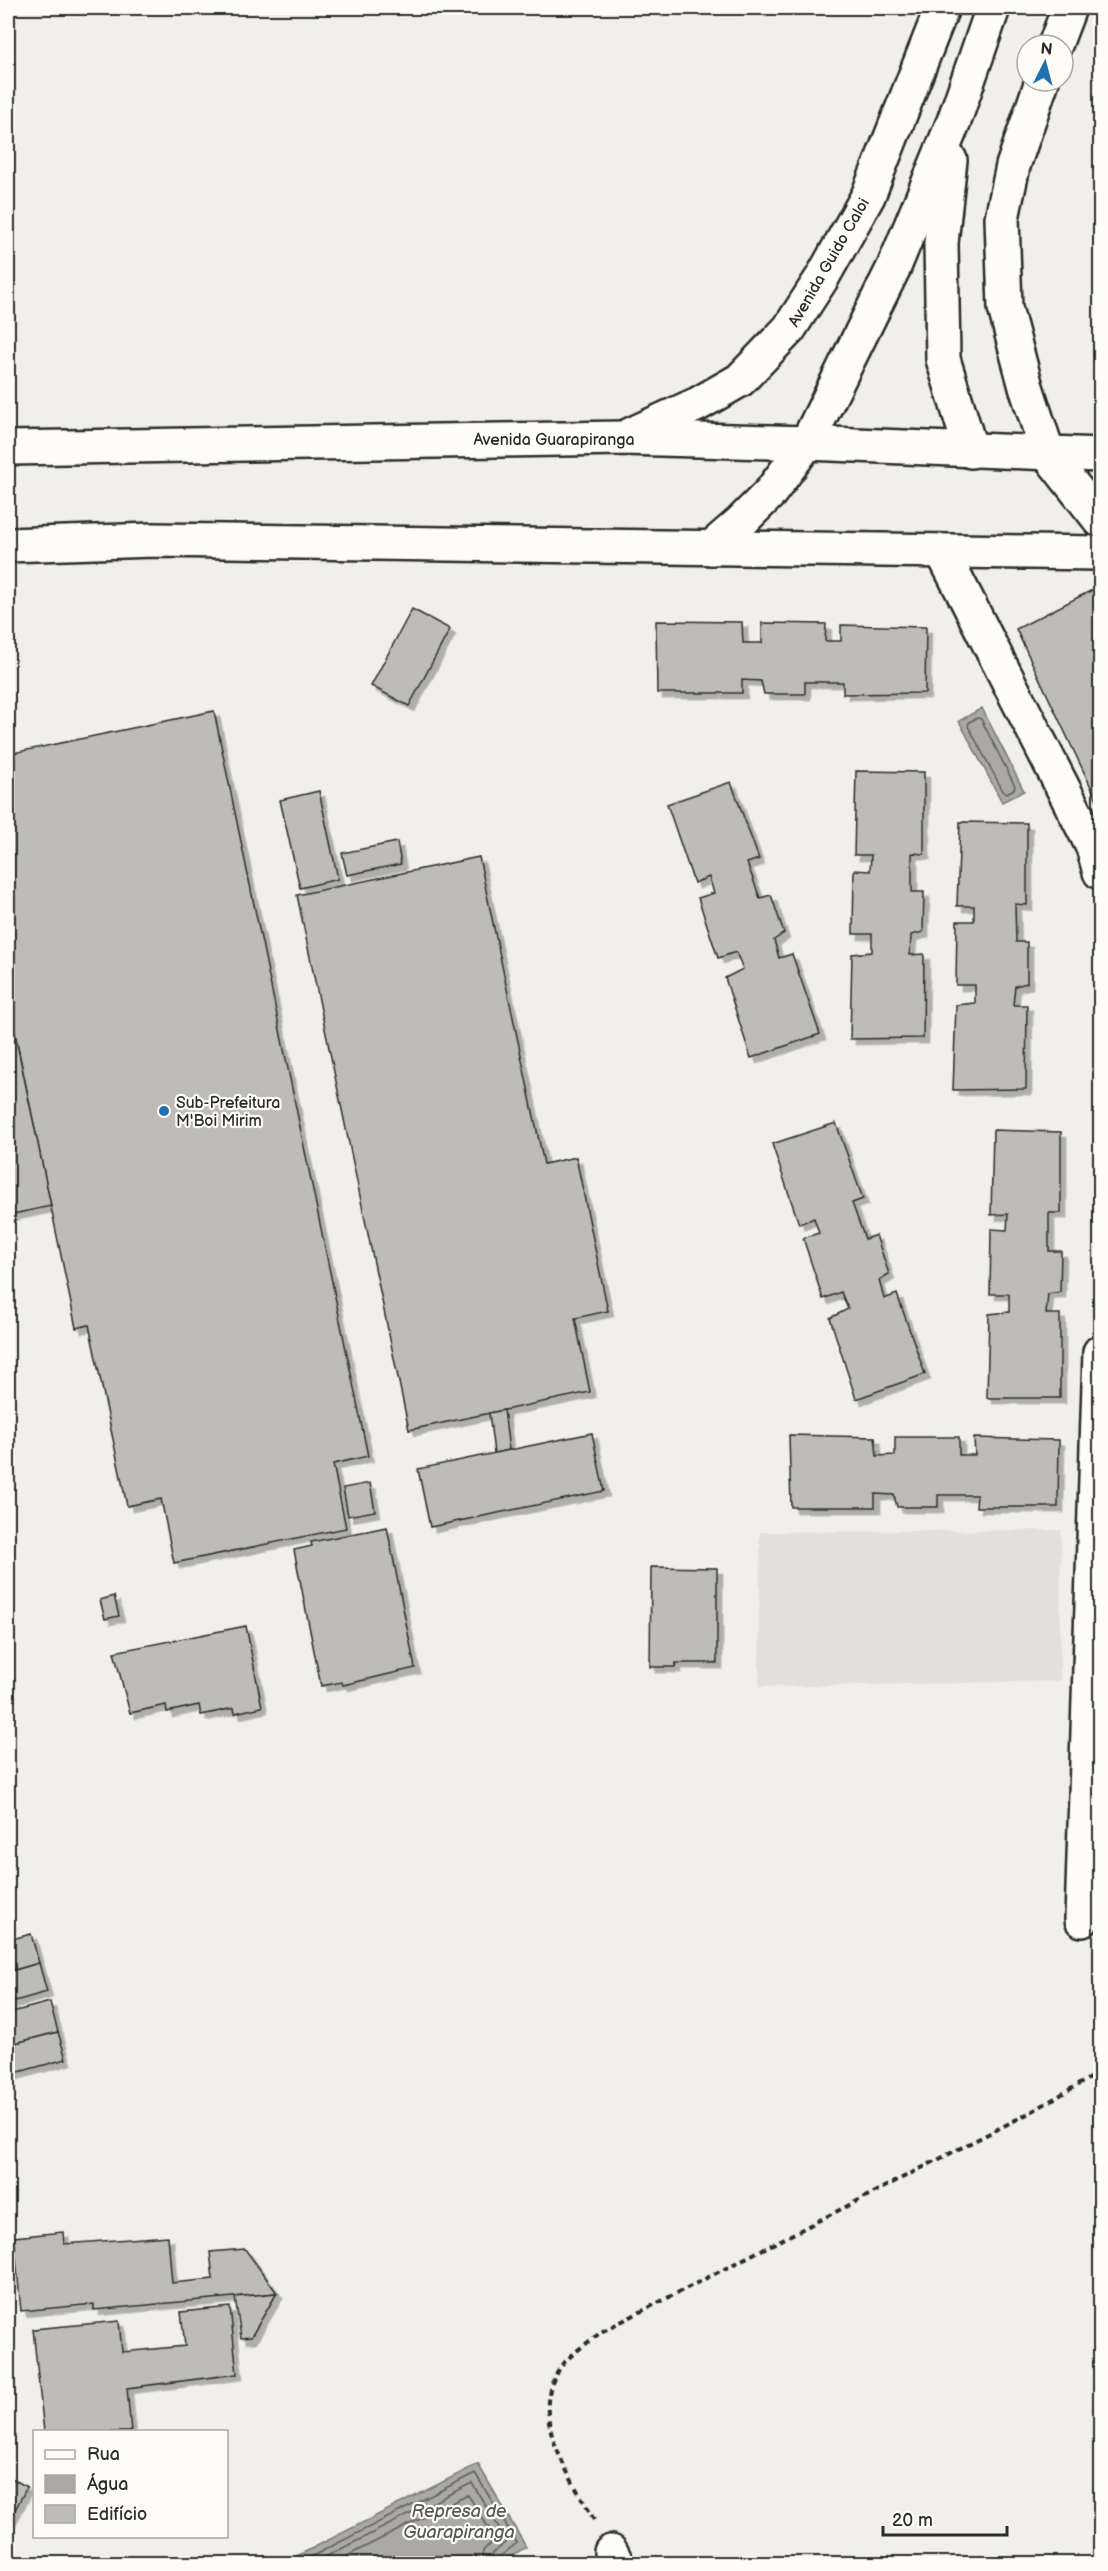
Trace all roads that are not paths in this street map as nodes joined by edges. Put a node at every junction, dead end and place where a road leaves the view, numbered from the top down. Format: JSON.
{"nodes":[{"id":1,"x":942,"y":8,"type":"edge"},
{"id":2,"x":993,"y":8,"type":"edge"},
{"id":3,"x":1069,"y":8,"type":"edge"},
{"id":4,"x":1060,"y":33,"type":"edge"},
{"id":5,"x":1038,"y":93,"type":"edge"},
{"id":6,"x":954,"y":121,"type":"junction"},
{"id":7,"x":623,"y":438,"type":"junction"},
{"id":8,"x":807,"y":443,"type":"junction"},
{"id":9,"x":8,"y":448,"type":"edge"},
{"id":10,"x":971,"y":451,"type":"junction"},
{"id":11,"x":1048,"y":454,"type":"junction"},
{"id":12,"x":1101,"y":456,"type":"edge"},
{"id":13,"x":1101,"y":520,"type":"edge"},
{"id":14,"x":8,"y":545,"type":"edge"},
{"id":15,"x":711,"y":548,"type":"junction"},
{"id":16,"x":942,"y":551,"type":"junction"},
{"id":17,"x":1101,"y":553,"type":"edge"},
{"id":18,"x":1101,"y":872,"type":"edge"},
{"id":19,"x":1101,"y":1353,"type":"edge"},
{"id":20,"x":1082,"y":1920,"type":"dead end"}],
"edges":[{"from":1,"to":7,"type":"main road","name":"Avenida Guido Caloi"},
{"from":2,"to":6,"type":"main road"},
{"from":3,"to":4,"type":"main road"},
{"from":5,"to":11,"type":"main road"},
{"from":6,"to":8,"type":"main road"},
{"from":6,"to":10,"type":"main road"},
{"from":7,"to":8,"type":"main road","name":"Avenida Guarapiranga"},
{"from":7,"to":9,"type":"main road","name":"Avenida Guarapiranga"},
{"from":8,"to":10,"type":"main road","name":"Avenida Guarapiranga"},
{"from":8,"to":15,"type":"main road"},
{"from":10,"to":11,"type":"main road","name":"Avenida Guarapiranga"},
{"from":11,"to":12,"type":"main road","name":"Avenida Guarapiranga"},
{"from":11,"to":13,"type":"main road"},
{"from":14,"to":15,"type":"main road"},
{"from":15,"to":16,"type":"main road"},
{"from":16,"to":17,"type":"main road"},
{"from":16,"to":18,"type":"main road"},
{"from":19,"to":20,"type":"main road"}]}
